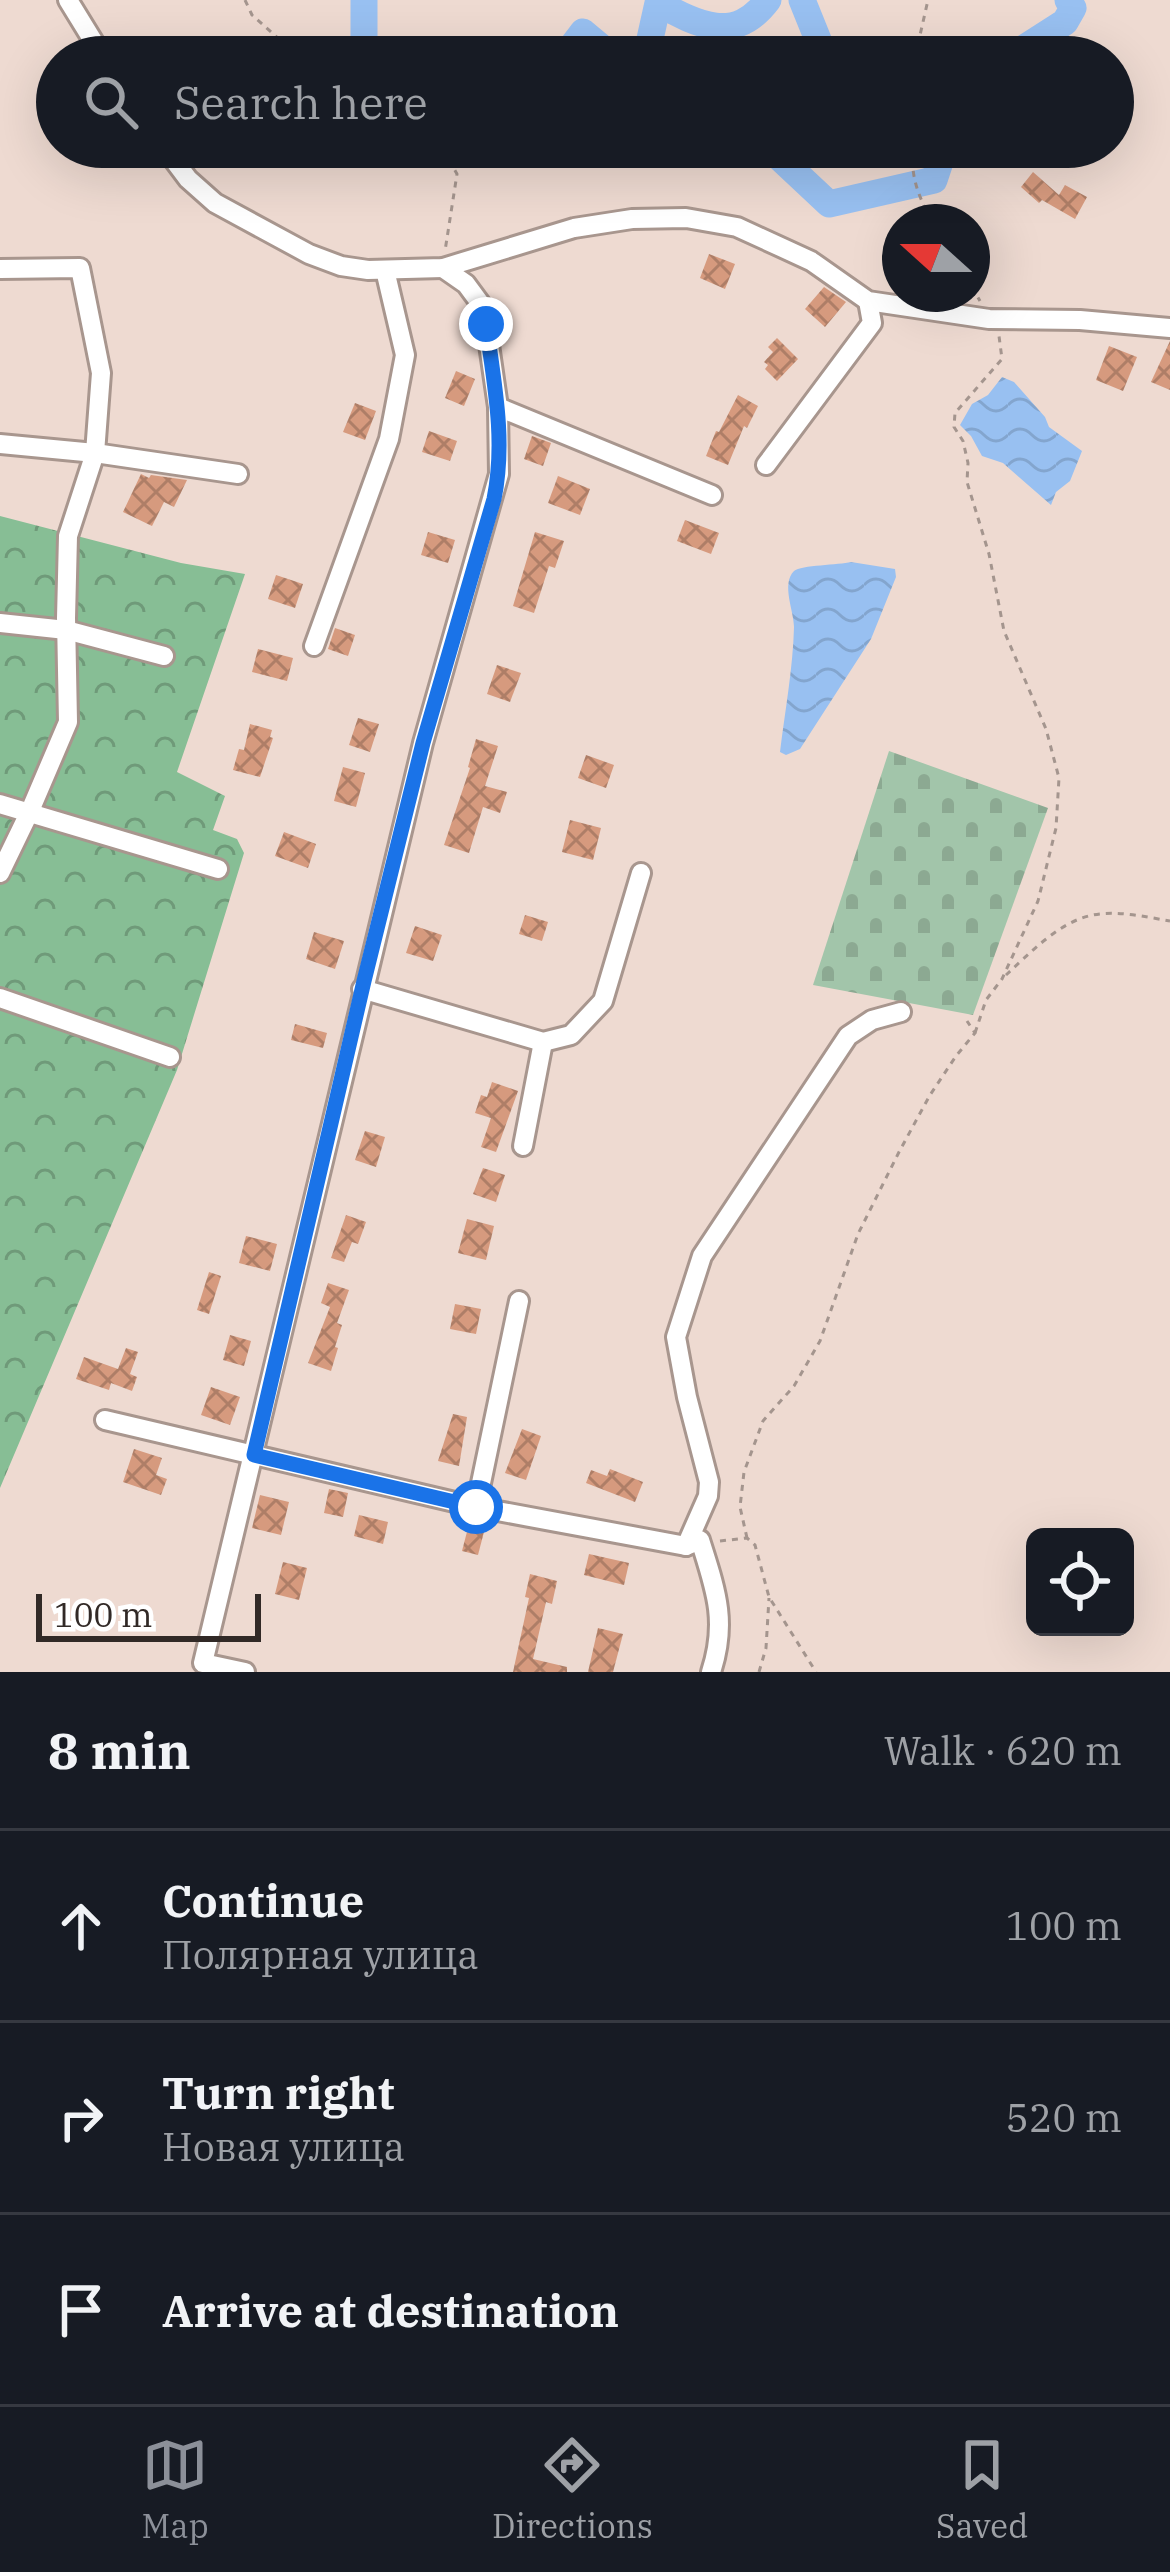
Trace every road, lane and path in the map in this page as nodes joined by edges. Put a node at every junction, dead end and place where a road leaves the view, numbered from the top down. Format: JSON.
{"nodes":[{"id":1,"x":68,"y":0,"type":"edge"},
{"id":2,"x":245,"y":0,"type":"edge"},
{"id":3,"x":928,"y":0,"type":"edge"},
{"id":4,"x":90,"y":36,"type":"edge"},
{"id":5,"x":276,"y":36,"type":"edge"},
{"id":6,"x":920,"y":36,"type":"edge"},
{"id":7,"x":180,"y":168,"type":"edge"},
{"id":8,"x":454,"y":168,"type":"edge"},
{"id":9,"x":910,"y":168,"type":"edge"},
{"id":10,"x":923,"y":204,"type":"edge"},
{"id":11,"x":0,"y":268,"type":"edge"},
{"id":12,"x":443,"y":268,"type":"junction"},
{"id":13,"x":385,"y":270,"type":"junction"},
{"id":14,"x":868,"y":301,"type":"junction"},
{"id":15,"x":989,"y":319,"type":"junction"},
{"id":16,"x":1170,"y":328,"type":"edge"},
{"id":17,"x":498,"y":407,"type":"junction"},
{"id":18,"x":0,"y":444,"type":"edge"},
{"id":19,"x":94,"y":453,"type":"junction"},
{"id":20,"x":766,"y":465,"type":"dead end"},
{"id":21,"x":238,"y":474,"type":"dead end"},
{"id":22,"x":712,"y":495,"type":"dead end"},
{"id":23,"x":0,"y":623,"type":"edge"},
{"id":24,"x":66,"y":630,"type":"junction"},
{"id":25,"x":314,"y":646,"type":"dead end"},
{"id":26,"x":164,"y":656,"type":"dead end"},
{"id":27,"x":0,"y":804,"type":"edge"},
{"id":28,"x":30,"y":811,"type":"junction"},
{"id":29,"x":218,"y":869,"type":"dead end"},
{"id":30,"x":0,"y":873,"type":"edge"},
{"id":31,"x":641,"y":874,"type":"dead end"},
{"id":32,"x":1170,"y":920,"type":"edge"},
{"id":33,"x":1002,"y":979,"type":"junction"},
{"id":34,"x":362,"y":989,"type":"junction"},
{"id":35,"x":0,"y":998,"type":"edge"},
{"id":36,"x":901,"y":1012,"type":"dead end"},
{"id":37,"x":967,"y":1021,"type":"dead end"},
{"id":38,"x":975,"y":1034,"type":"junction"},
{"id":39,"x":542,"y":1042,"type":"junction"},
{"id":40,"x":170,"y":1058,"type":"dead end"},
{"id":41,"x":523,"y":1146,"type":"dead end"},
{"id":42,"x":519,"y":1301,"type":"dead end"},
{"id":43,"x":105,"y":1420,"type":"dead end"},
{"id":44,"x":254,"y":1455,"type":"junction"},
{"id":45,"x":476,"y":1507,"type":"junction"},
{"id":46,"x":747,"y":1538,"type":"junction"},
{"id":47,"x":693,"y":1543,"type":"junction"},
{"id":48,"x":769,"y":1597,"type":"junction"},
{"id":49,"x":245,"y":1672,"type":"edge"},
{"id":50,"x":711,"y":1672,"type":"edge"},
{"id":51,"x":759,"y":1672,"type":"edge"},
{"id":52,"x":816,"y":1672,"type":"edge"}],
"edges":[{"from":1,"to":4,"type":"street"},
{"from":2,"to":5,"type":"path"},
{"from":3,"to":6,"type":"path"},
{"from":7,"to":13,"type":"street"},
{"from":8,"to":12,"type":"path"},
{"from":9,"to":10,"type":"path"},
{"from":11,"to":19,"type":"street"},
{"from":12,"to":13,"type":"street"},
{"from":12,"to":14,"type":"street"},
{"from":12,"to":17,"type":"street"},
{"from":13,"to":25,"type":"street"},
{"from":14,"to":15,"type":"street"},
{"from":14,"to":20,"type":"street"},
{"from":15,"to":16,"type":"street"},
{"from":15,"to":33,"type":"path"},
{"from":17,"to":22,"type":"street"},
{"from":17,"to":34,"type":"street"},
{"from":18,"to":19,"type":"street"},
{"from":19,"to":21,"type":"street"},
{"from":19,"to":24,"type":"street"},
{"from":23,"to":24,"type":"street"},
{"from":24,"to":26,"type":"street"},
{"from":24,"to":28,"type":"street"},
{"from":27,"to":28,"type":"street"},
{"from":28,"to":29,"type":"street"},
{"from":28,"to":30,"type":"street"},
{"from":31,"to":39,"type":"street"},
{"from":32,"to":33,"type":"path"},
{"from":33,"to":38,"type":"path"},
{"from":34,"to":39,"type":"street"},
{"from":34,"to":44,"type":"street"},
{"from":35,"to":40,"type":"street"},
{"from":36,"to":47,"type":"street"},
{"from":37,"to":38,"type":"path"},
{"from":38,"to":46,"type":"path"},
{"from":39,"to":41,"type":"street"},
{"from":42,"to":45,"type":"street"},
{"from":43,"to":44,"type":"street"},
{"from":44,"to":45,"type":"street"},
{"from":44,"to":49,"type":"street"},
{"from":45,"to":47,"type":"street"},
{"from":46,"to":47,"type":"path"},
{"from":46,"to":48,"type":"path"},
{"from":47,"to":50,"type":"street"},
{"from":48,"to":51,"type":"path"},
{"from":48,"to":52,"type":"path"}]}
